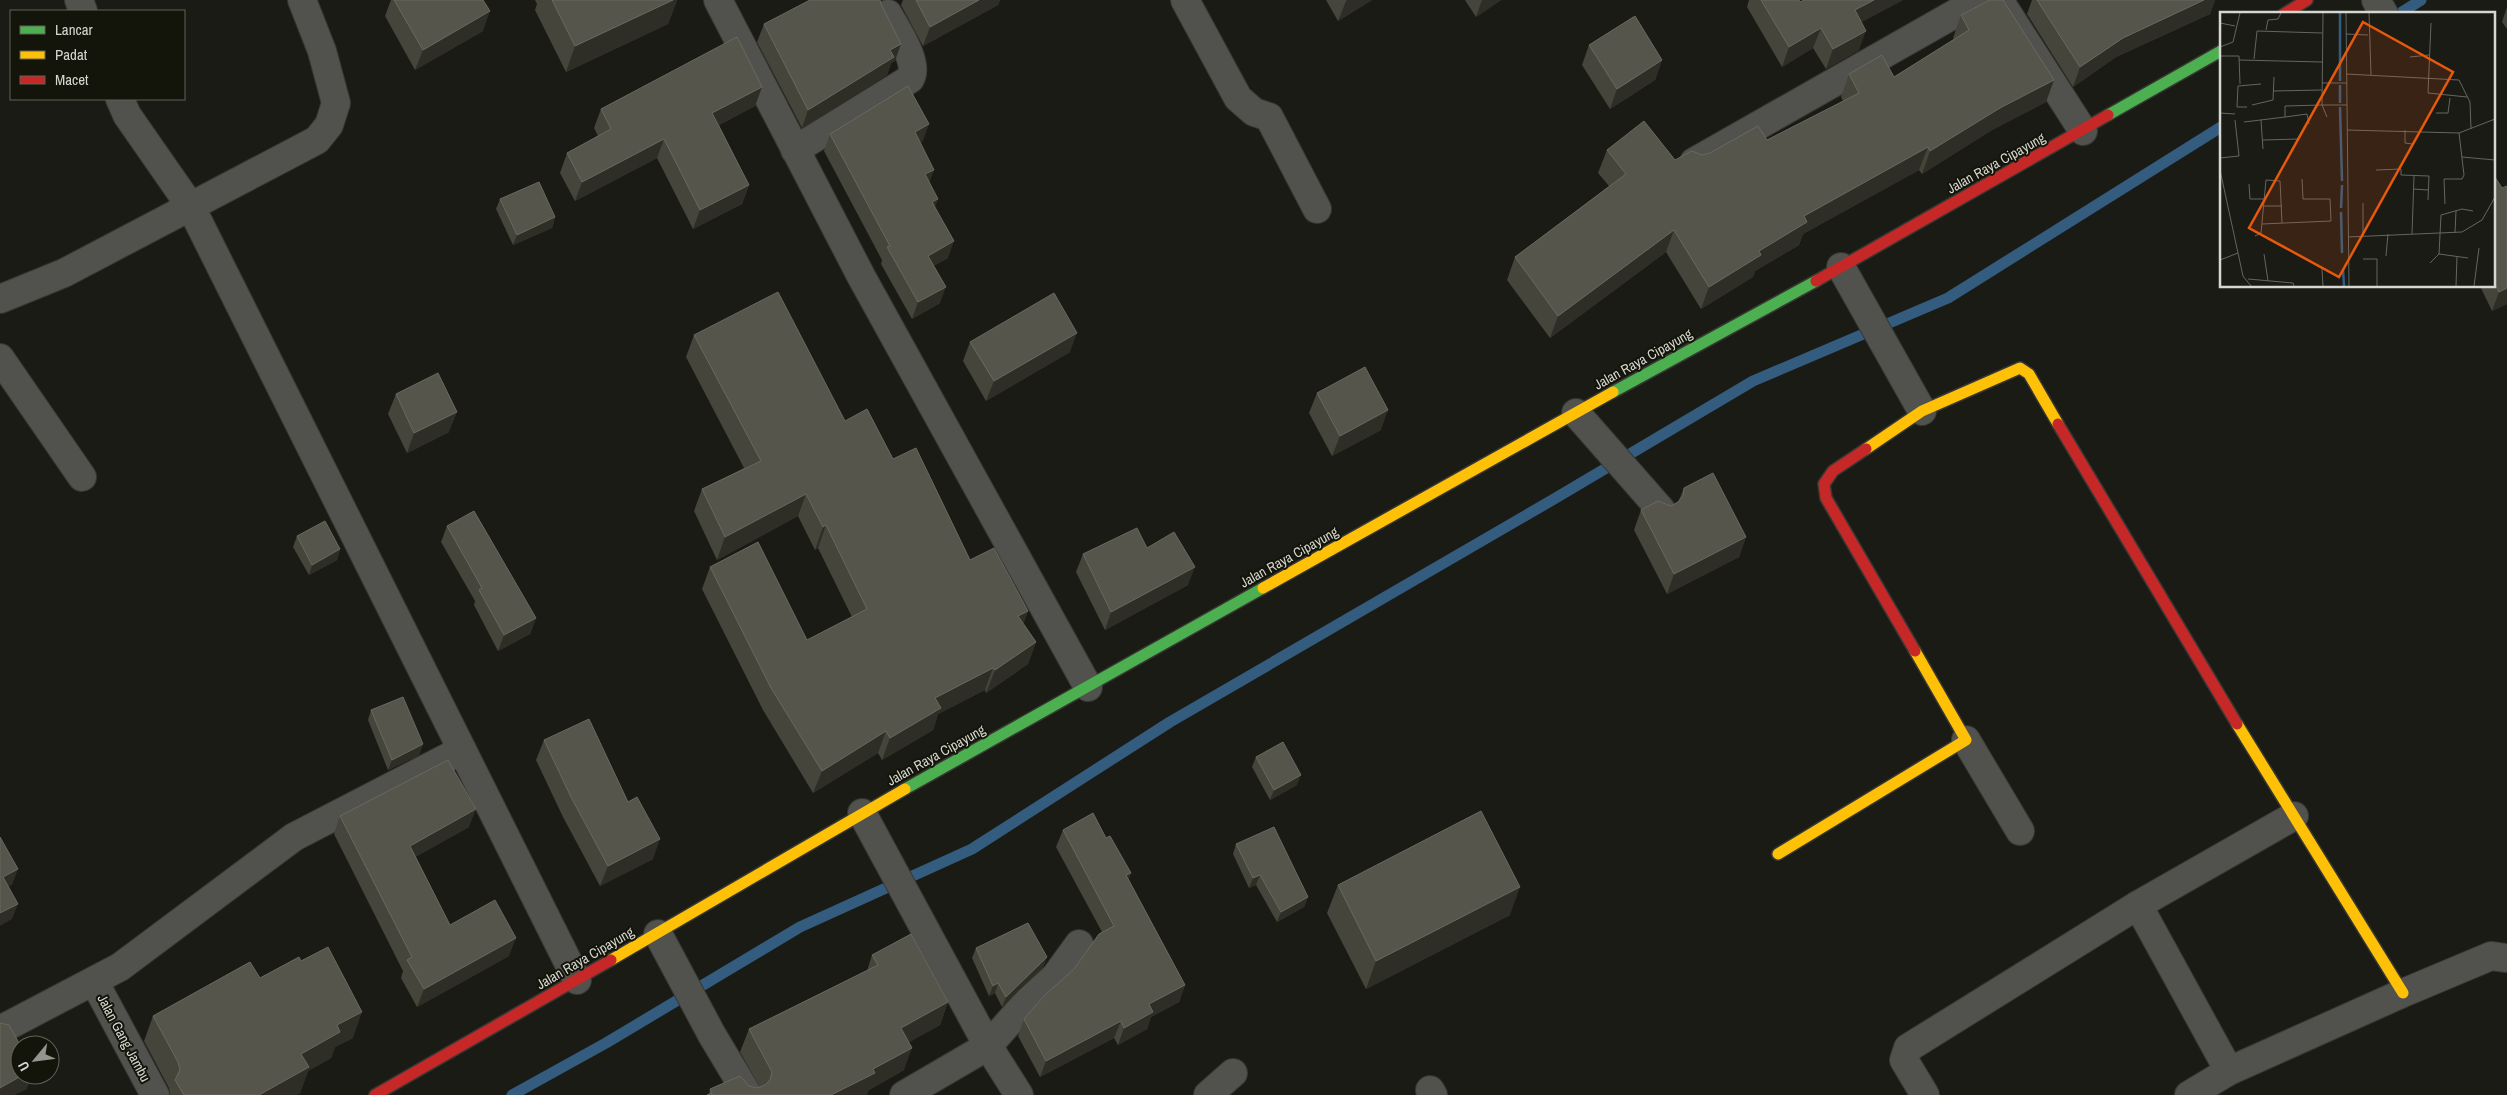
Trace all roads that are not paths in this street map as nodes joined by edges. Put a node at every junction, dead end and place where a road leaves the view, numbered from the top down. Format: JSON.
{"nodes":[{"id":1,"x":302,"y":0,"type":"edge"},
{"id":2,"x":718,"y":0,"type":"edge"},
{"id":3,"x":1185,"y":0,"type":"edge"},
{"id":4,"x":1979,"y":0,"type":"edge"},
{"id":5,"x":1999,"y":0,"type":"edge"},
{"id":6,"x":2307,"y":0,"type":"edge"},
{"id":7,"x":2287,"y":12,"type":"edge"},
{"id":8,"x":888,"y":14,"type":"edge"},
{"id":9,"x":2220,"y":51,"type":"edge"},
{"id":10,"x":120,"y":100,"type":"edge"},
{"id":11,"x":2083,"y":131,"type":"junction"},
{"id":12,"x":795,"y":150,"type":"junction"},
{"id":13,"x":1694,"y":162,"type":"edge"},
{"id":14,"x":191,"y":207,"type":"junction"},
{"id":15,"x":1317,"y":209,"type":"dead end"},
{"id":16,"x":1841,"y":267,"type":"junction"},
{"id":17,"x":0,"y":299,"type":"edge"},
{"id":18,"x":0,"y":358,"type":"edge"},
{"id":19,"x":1922,"y":411,"type":"junction"},
{"id":20,"x":1576,"y":413,"type":"junction"},
{"id":21,"x":82,"y":477,"type":"dead end"},
{"id":22,"x":1661,"y":510,"type":"edge"},
{"id":23,"x":1088,"y":687,"type":"junction"},
{"id":24,"x":1966,"y":740,"type":"junction"},
{"id":25,"x":462,"y":750,"type":"junction"},
{"id":26,"x":862,"y":813,"type":"junction"},
{"id":27,"x":2294,"y":816,"type":"junction"},
{"id":28,"x":2020,"y":830,"type":"dead end"},
{"id":29,"x":1778,"y":854,"type":"dead end"},
{"id":30,"x":2138,"y":905,"type":"junction"},
{"id":31,"x":658,"y":934,"type":"junction"},
{"id":32,"x":1079,"y":944,"type":"dead end"},
{"id":33,"x":2507,"y":958,"type":"edge"},
{"id":34,"x":577,"y":980,"type":"junction"},
{"id":35,"x":94,"y":981,"type":"junction"},
{"id":36,"x":2404,"y":993,"type":"junction"},
{"id":37,"x":0,"y":1030,"type":"edge"},
{"id":38,"x":988,"y":1046,"type":"junction"},
{"id":39,"x":2229,"y":1071,"type":"junction"},
{"id":40,"x":1233,"y":1073,"type":"dead end"},
{"id":41,"x":154,"y":1095,"type":"edge"},
{"id":42,"x":375,"y":1095,"type":"edge"},
{"id":43,"x":748,"y":1095,"type":"edge"},
{"id":44,"x":904,"y":1095,"type":"edge"},
{"id":45,"x":1019,"y":1095,"type":"edge"},
{"id":46,"x":1208,"y":1095,"type":"edge"},
{"id":47,"x":1925,"y":1095,"type":"edge"},
{"id":48,"x":2189,"y":1095,"type":"edge"}],
"edges":[{"from":1,"to":14,"type":"street"},
{"from":2,"to":12,"type":"street"},
{"from":3,"to":15,"type":"street"},
{"from":4,"to":13,"type":"street"},
{"from":5,"to":11,"type":"street"},
{"from":6,"to":7,"type":"main road"},
{"from":8,"to":12,"type":"street"},
{"from":9,"to":11,"type":"main road","name":"Jalan Raya Cipayung"},
{"from":10,"to":14,"type":"street"},
{"from":11,"to":16,"type":"main road","name":"Jalan Raya Cipayung"},
{"from":12,"to":23,"type":"street"},
{"from":14,"to":17,"type":"street"},
{"from":14,"to":25,"type":"street"},
{"from":16,"to":19,"type":"street"},
{"from":16,"to":20,"type":"main road","name":"Jalan Raya Cipayung"},
{"from":18,"to":21,"type":"street"},
{"from":19,"to":24,"type":"main road"},
{"from":19,"to":27,"type":"main road"},
{"from":20,"to":22,"type":"street"},
{"from":20,"to":23,"type":"main road","name":"Jalan Raya Cipayung"},
{"from":23,"to":26,"type":"main road","name":"Jalan Raya Cipayung"},
{"from":24,"to":28,"type":"street"},
{"from":24,"to":29,"type":"main road"},
{"from":25,"to":34,"type":"street"},
{"from":25,"to":35,"type":"street"},
{"from":26,"to":31,"type":"main road","name":"Jalan Raya Cipayung"},
{"from":26,"to":38,"type":"street"},
{"from":27,"to":30,"type":"street"},
{"from":27,"to":36,"type":"main road"},
{"from":30,"to":39,"type":"street"},
{"from":30,"to":47,"type":"street"},
{"from":31,"to":34,"type":"main road","name":"Jalan Raya Cipayung"},
{"from":31,"to":43,"type":"street"},
{"from":32,"to":38,"type":"street"},
{"from":33,"to":36,"type":"street"},
{"from":34,"to":42,"type":"main road","name":"Jalan Raya Cipayung"},
{"from":35,"to":37,"type":"street"},
{"from":35,"to":41,"type":"street","name":"Jalan Gang Jambu"},
{"from":36,"to":39,"type":"street"},
{"from":38,"to":44,"type":"street"},
{"from":38,"to":45,"type":"street"},
{"from":39,"to":48,"type":"street"},
{"from":40,"to":46,"type":"street"}]}
